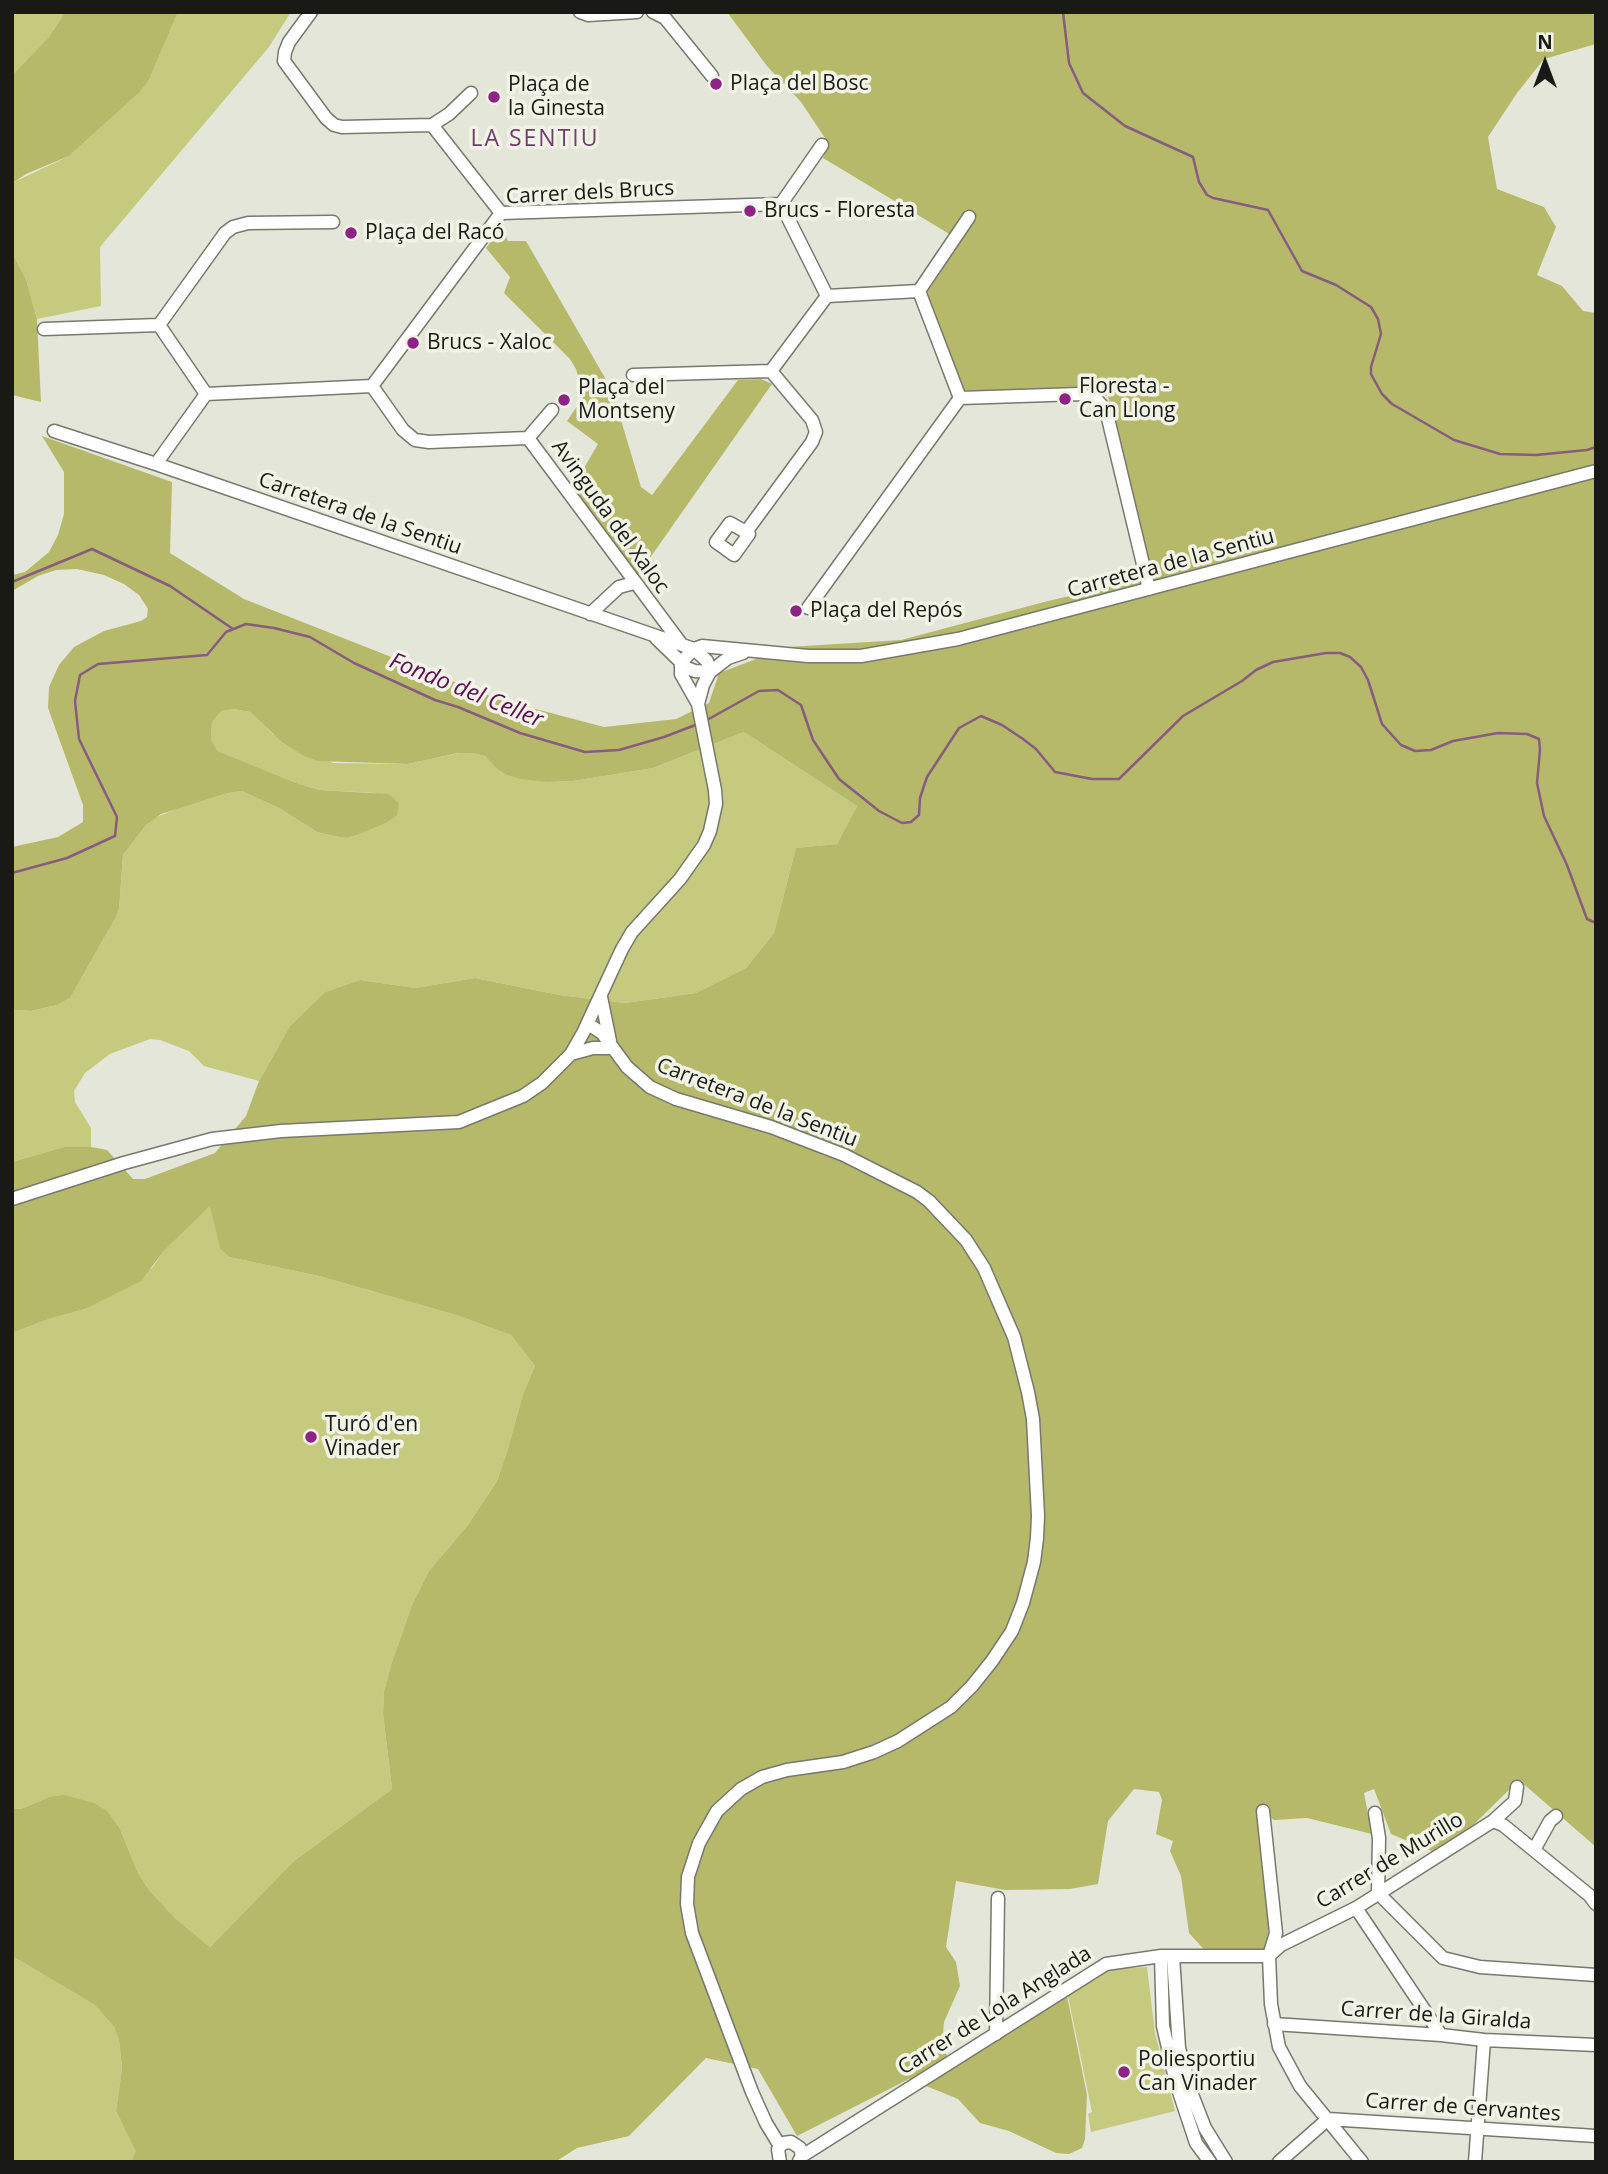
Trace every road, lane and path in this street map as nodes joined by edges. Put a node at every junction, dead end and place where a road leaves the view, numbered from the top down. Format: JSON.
{"nodes":[{"id":1,"x":311,"y":12,"type":"edge"},
{"id":2,"x":579,"y":12,"type":"edge"},
{"id":3,"x":637,"y":12,"type":"edge"},
{"id":4,"x":653,"y":12,"type":"edge"},
{"id":5,"x":712,"y":76,"type":"dead end"},
{"id":6,"x":471,"y":93,"type":"dead end"},
{"id":7,"x":432,"y":125,"type":"junction"},
{"id":8,"x":822,"y":145,"type":"dead end"},
{"id":9,"x":781,"y":204,"type":"junction"},
{"id":10,"x":501,"y":214,"type":"junction"},
{"id":11,"x":970,"y":218,"type":"dead end"},
{"id":12,"x":333,"y":222,"type":"dead end"},
{"id":13,"x":919,"y":291,"type":"junction"},
{"id":14,"x":827,"y":296,"type":"junction"},
{"id":15,"x":159,"y":325,"type":"junction"},
{"id":16,"x":44,"y":329,"type":"dead end"},
{"id":17,"x":771,"y":372,"type":"junction"},
{"id":18,"x":633,"y":375,"type":"dead end"},
{"id":19,"x":372,"y":386,"type":"junction"},
{"id":20,"x":206,"y":394,"type":"junction"},
{"id":21,"x":960,"y":398,"type":"junction"},
{"id":22,"x":552,"y":410,"type":"dead end"},
{"id":23,"x":54,"y":431,"type":"dead end"},
{"id":24,"x":528,"y":438,"type":"junction"},
{"id":25,"x":156,"y":464,"type":"junction"},
{"id":26,"x":1596,"y":471,"type":"edge"},
{"id":27,"x":746,"y":532,"type":"dead end"},
{"id":28,"x":620,"y":564,"type":"junction"},
{"id":29,"x":634,"y":583,"type":"junction"},
{"id":30,"x":619,"y":587,"type":"junction"},
{"id":31,"x":1149,"y":589,"type":"junction"},
{"id":32,"x":808,"y":608,"type":"dead end"},
{"id":33,"x":590,"y":614,"type":"junction"},
{"id":34,"x":653,"y":636,"type":"junction"},
{"id":35,"x":691,"y":647,"type":"junction"},
{"id":36,"x":750,"y":652,"type":"junction"},
{"id":37,"x":681,"y":662,"type":"junction"},
{"id":38,"x":710,"y":672,"type":"junction"},
{"id":39,"x":699,"y":709,"type":"junction"},
{"id":40,"x":601,"y":997,"type":"junction"},
{"id":41,"x":586,"y":1029,"type":"junction"},
{"id":42,"x":612,"y":1048,"type":"junction"},
{"id":43,"x":571,"y":1054,"type":"junction"},
{"id":44,"x":12,"y":1199,"type":"edge"},
{"id":45,"x":1517,"y":1787,"type":"dead end"},
{"id":46,"x":1263,"y":1811,"type":"dead end"},
{"id":47,"x":1375,"y":1813,"type":"dead end"},
{"id":48,"x":1556,"y":1816,"type":"dead end"},
{"id":49,"x":1493,"y":1821,"type":"junction"},
{"id":50,"x":1534,"y":1850,"type":"junction"},
{"id":51,"x":1378,"y":1893,"type":"junction"},
{"id":52,"x":998,"y":1898,"type":"dead end"},
{"id":53,"x":1596,"y":1904,"type":"edge"},
{"id":54,"x":1356,"y":1908,"type":"junction"},
{"id":55,"x":1167,"y":1956,"type":"junction"},
{"id":56,"x":1269,"y":1956,"type":"junction"},
{"id":57,"x":1596,"y":1975,"type":"edge"},
{"id":58,"x":1274,"y":2024,"type":"junction"},
{"id":59,"x":996,"y":2034,"type":"junction"},
{"id":60,"x":1441,"y":2035,"type":"junction"},
{"id":61,"x":1484,"y":2040,"type":"junction"},
{"id":62,"x":1596,"y":2045,"type":"edge"},
{"id":63,"x":1328,"y":2119,"type":"junction"},
{"id":64,"x":1477,"y":2130,"type":"junction"},
{"id":65,"x":1596,"y":2136,"type":"edge"},
{"id":66,"x":780,"y":2146,"type":"junction"},
{"id":67,"x":800,"y":2159,"type":"edge"},
{"id":68,"x":780,"y":2162,"type":"edge"},
{"id":69,"x":1210,"y":2162,"type":"edge"},
{"id":70,"x":1226,"y":2162,"type":"edge"},
{"id":71,"x":1279,"y":2162,"type":"edge"},
{"id":72,"x":1362,"y":2162,"type":"edge"},
{"id":73,"x":1475,"y":2162,"type":"edge"}],
"edges":[{"from":1,"to":7,"type":"street"},
{"from":2,"to":3,"type":"street"},
{"from":4,"to":5,"type":"street"},
{"from":6,"to":7,"type":"street"},
{"from":7,"to":10,"type":"street"},
{"from":8,"to":9,"type":"street"},
{"from":9,"to":10,"type":"street","name":"Carrer dels Brucs"},
{"from":9,"to":14,"type":"street"},
{"from":10,"to":19,"type":"street","name":"Carrer dels Brucs"},
{"from":11,"to":13,"type":"street"},
{"from":12,"to":15,"type":"street"},
{"from":13,"to":14,"type":"street"},
{"from":13,"to":21,"type":"street"},
{"from":14,"to":17,"type":"street"},
{"from":15,"to":16,"type":"street"},
{"from":15,"to":20,"type":"street"},
{"from":17,"to":18,"type":"street"},
{"from":17,"to":27,"type":"street"},
{"from":19,"to":20,"type":"street"},
{"from":19,"to":24,"type":"street","name":"Avinguda del Xaloc"},
{"from":20,"to":25,"type":"street"},
{"from":21,"to":31,"type":"street"},
{"from":21,"to":32,"type":"street"},
{"from":22,"to":24,"type":"street"},
{"from":23,"to":25,"type":"street","name":"Carretera de la Sentiu"},
{"from":24,"to":28,"type":"street","name":"Avinguda del Xaloc"},
{"from":25,"to":33,"type":"street","name":"Carretera de la Sentiu"},
{"from":26,"to":31,"type":"street","name":"Carretera de la Sentiu"},
{"from":28,"to":29,"type":"street","name":"Avinguda del Xaloc"},
{"from":28,"to":30,"type":"street"},
{"from":29,"to":30,"type":"street"},
{"from":29,"to":35,"type":"street","name":"Avinguda del Xaloc"},
{"from":30,"to":33,"type":"street"},
{"from":31,"to":36,"type":"street","name":"Carretera de la Sentiu"},
{"from":33,"to":34,"type":"street","name":"Carretera de la Sentiu"},
{"from":34,"to":35,"type":"street"},
{"from":34,"to":37,"type":"street"},
{"from":35,"to":36,"type":"street","name":"Carretera de la Sentiu"},
{"from":35,"to":37,"type":"street"},
{"from":35,"to":38,"type":"street"},
{"from":36,"to":38,"type":"street"},
{"from":37,"to":38,"type":"street"},
{"from":37,"to":39,"type":"street"},
{"from":38,"to":39,"type":"street"},
{"from":39,"to":40,"type":"street"},
{"from":40,"to":41,"type":"street"},
{"from":40,"to":42,"type":"street","name":"Carretera de la Sentiu"},
{"from":41,"to":42,"type":"street","name":"Carretera de la Sentiu"},
{"from":41,"to":43,"type":"street"},
{"from":42,"to":43,"type":"street"},
{"from":42,"to":66,"type":"street","name":"Carretera de la Sentiu"},
{"from":43,"to":44,"type":"street"},
{"from":45,"to":49,"type":"street","name":"Carrer de Murillo"},
{"from":46,"to":56,"type":"street"},
{"from":47,"to":51,"type":"street"},
{"from":48,"to":50,"type":"street"},
{"from":49,"to":50,"type":"street"},
{"from":49,"to":51,"type":"street","name":"Carrer de Murillo"},
{"from":50,"to":53,"type":"street"},
{"from":51,"to":54,"type":"street","name":"Carrer de Murillo"},
{"from":51,"to":57,"type":"street"},
{"from":52,"to":59,"type":"street"},
{"from":54,"to":56,"type":"street","name":"Carrer de Murillo"},
{"from":54,"to":60,"type":"street"},
{"from":55,"to":56,"type":"street","name":"Carrer de Lola Anglada"},
{"from":55,"to":59,"type":"street","name":"Carrer de Lola Anglada"},
{"from":55,"to":69,"type":"street"},
{"from":55,"to":70,"type":"street"},
{"from":56,"to":58,"type":"street"},
{"from":58,"to":60,"type":"street","name":"Carrer de la Giralda"},
{"from":58,"to":63,"type":"street"},
{"from":59,"to":67,"type":"street","name":"Carrer de Lola Anglada"},
{"from":60,"to":61,"type":"street","name":"Carrer de la Giralda"},
{"from":61,"to":62,"type":"street","name":"Carrer de la Giralda"},
{"from":61,"to":64,"type":"street"},
{"from":63,"to":64,"type":"street","name":"Carrer de Cervantes"},
{"from":63,"to":71,"type":"street"},
{"from":63,"to":72,"type":"street"},
{"from":64,"to":65,"type":"street","name":"Carrer de Cervantes"},
{"from":64,"to":73,"type":"street"},
{"from":66,"to":67,"type":"street"},
{"from":66,"to":68,"type":"street"}]}
